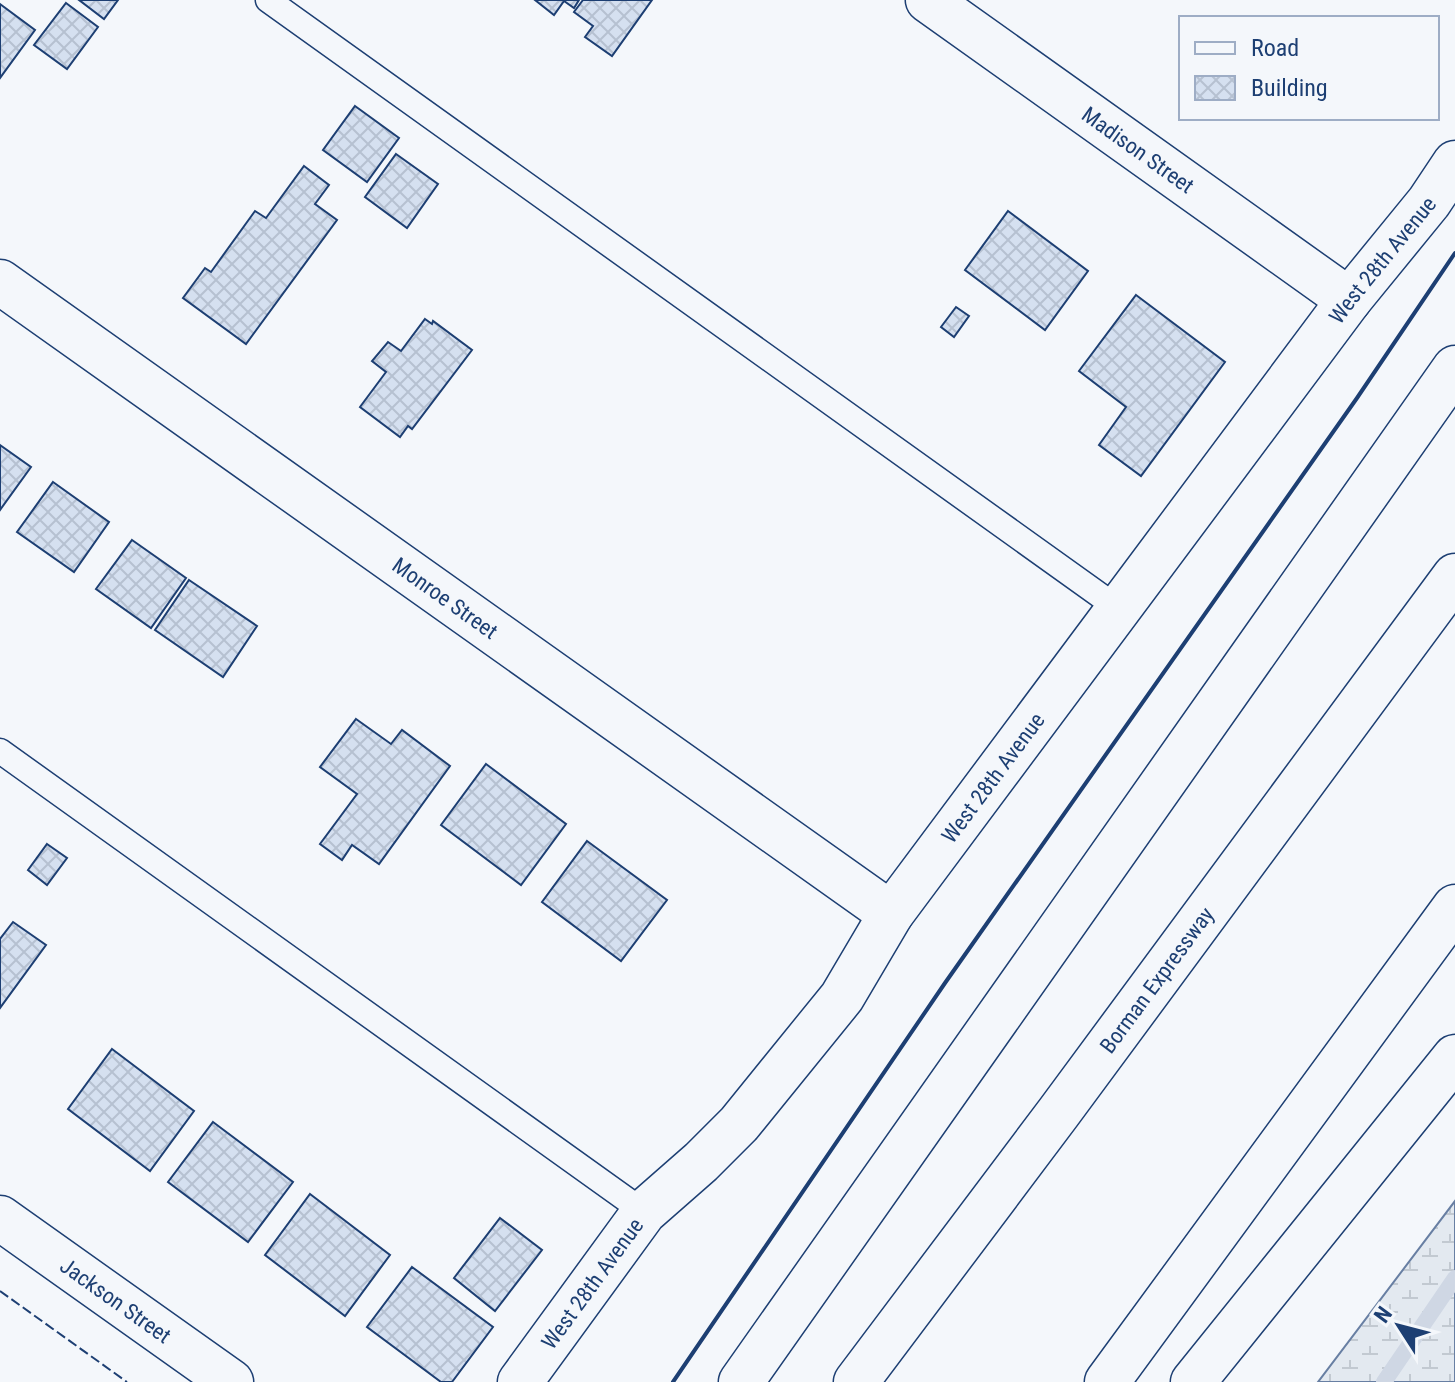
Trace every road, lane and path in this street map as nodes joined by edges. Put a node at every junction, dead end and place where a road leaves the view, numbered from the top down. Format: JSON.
{"nodes":[{"id":1,"x":268,"y":0,"type":"edge"},
{"id":2,"x":928,"y":0,"type":"edge"},
{"id":3,"x":1455,"y":163,"type":"edge"},
{"id":4,"x":0,"y":282,"type":"edge"},
{"id":5,"x":1349,"y":300,"type":"junction"},
{"id":6,"x":1455,"y":368,"type":"edge"},
{"id":7,"x":1455,"y":576,"type":"edge"},
{"id":8,"x":1119,"y":609,"type":"junction"},
{"id":9,"x":0,"y":751,"type":"edge"},
{"id":10,"x":1455,"y":907,"type":"edge"},
{"id":11,"x":891,"y":914,"type":"junction"},
{"id":12,"x":1455,"y":1057,"type":"edge"},
{"id":13,"x":644,"y":1212,"type":"junction"},
{"id":14,"x":0,"y":1218,"type":"edge"},
{"id":15,"x":231,"y":1382,"type":"edge"},
{"id":16,"x":520,"y":1382,"type":"edge"},
{"id":17,"x":741,"y":1382,"type":"edge"},
{"id":18,"x":856,"y":1382,"type":"edge"},
{"id":19,"x":1107,"y":1382,"type":"edge"},
{"id":20,"x":1193,"y":1382,"type":"edge"}],
"edges":[{"from":1,"to":8,"type":"lane"},
{"from":2,"to":5,"type":"main road","name":"Madison Street"},
{"from":3,"to":5,"type":"main road","name":"West 28th Avenue"},
{"from":4,"to":11,"type":"main road","name":"Monroe Street"},
{"from":5,"to":8,"type":"main road","name":"West 28th Avenue"},
{"from":6,"to":17,"type":"main road"},
{"from":7,"to":18,"type":"main road","name":"Borman Expressway"},
{"from":8,"to":11,"type":"main road","name":"West 28th Avenue"},
{"from":9,"to":13,"type":"lane"},
{"from":10,"to":19,"type":"main road"},
{"from":11,"to":13,"type":"main road","name":"West 28th Avenue"},
{"from":12,"to":20,"type":"main road"},
{"from":13,"to":16,"type":"main road","name":"West 28th Avenue"},
{"from":14,"to":15,"type":"main road","name":"Jackson Street"}]}
